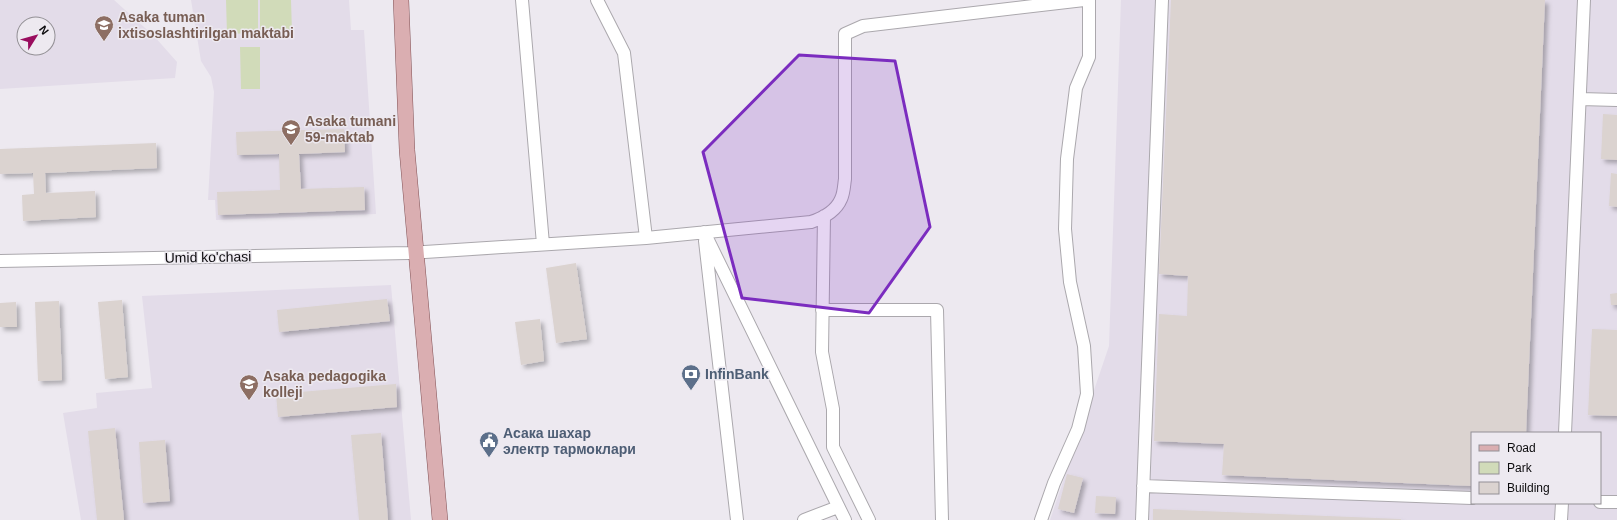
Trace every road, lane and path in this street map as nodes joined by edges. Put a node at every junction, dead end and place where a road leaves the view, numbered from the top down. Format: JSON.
{"nodes":[{"id":1,"x":401,"y":0,"type":"edge"},
{"id":2,"x":522,"y":0,"type":"edge"},
{"id":3,"x":597,"y":0,"type":"edge"},
{"id":4,"x":1084,"y":0,"type":"edge"},
{"id":5,"x":1089,"y":0,"type":"edge"},
{"id":6,"x":1162,"y":0,"type":"edge"},
{"id":7,"x":1584,"y":0,"type":"edge"},
{"id":8,"x":1580,"y":99,"type":"junction"},
{"id":9,"x":1617,"y":100,"type":"edge"},
{"id":10,"x":824,"y":216,"type":"junction"},
{"id":11,"x":704,"y":232,"type":"junction"},
{"id":12,"x":646,"y":238,"type":"junction"},
{"id":13,"x":543,"y":244,"type":"junction"},
{"id":14,"x":416,"y":252,"type":"junction"},
{"id":15,"x":0,"y":261,"type":"edge"},
{"id":16,"x":822,"y":310,"type":"junction"},
{"id":17,"x":1565,"y":432,"type":"edge"},
{"id":18,"x":1143,"y":486,"type":"junction"},
{"id":19,"x":1471,"y":498,"type":"edge"},
{"id":20,"x":1601,"y":502,"type":"edge"},
{"id":21,"x":1617,"y":502,"type":"edge"},
{"id":22,"x":1562,"y":504,"type":"edge"},
{"id":23,"x":838,"y":507,"type":"junction"},
{"id":24,"x":440,"y":520,"type":"edge"},
{"id":25,"x":737,"y":520,"type":"edge"},
{"id":26,"x":804,"y":520,"type":"edge"},
{"id":27,"x":845,"y":520,"type":"edge"},
{"id":28,"x":869,"y":520,"type":"edge"},
{"id":29,"x":942,"y":520,"type":"edge"},
{"id":30,"x":1041,"y":520,"type":"edge"},
{"id":31,"x":1142,"y":520,"type":"edge"},
{"id":32,"x":1561,"y":520,"type":"edge"}],
"edges":[{"from":1,"to":14,"type":"main road"},
{"from":2,"to":13,"type":"street"},
{"from":3,"to":12,"type":"street"},
{"from":4,"to":10,"type":"street"},
{"from":5,"to":30,"type":"street"},
{"from":6,"to":18,"type":"street"},
{"from":7,"to":8,"type":"street"},
{"from":8,"to":9,"type":"street"},
{"from":8,"to":17,"type":"street"},
{"from":10,"to":11,"type":"street","name":"Umid ko'chasi"},
{"from":10,"to":16,"type":"street"},
{"from":11,"to":12,"type":"street","name":"Umid ko'chasi"},
{"from":11,"to":23,"type":"street"},
{"from":11,"to":25,"type":"street"},
{"from":12,"to":13,"type":"street","name":"Umid ko'chasi"},
{"from":13,"to":14,"type":"street","name":"Umid ko'chasi"},
{"from":14,"to":15,"type":"street","name":"Umid ko'chasi"},
{"from":14,"to":24,"type":"main road"},
{"from":16,"to":28,"type":"street"},
{"from":16,"to":29,"type":"street"},
{"from":18,"to":19,"type":"street"},
{"from":18,"to":31,"type":"street"},
{"from":20,"to":21,"type":"street"},
{"from":22,"to":32,"type":"street"},
{"from":23,"to":26,"type":"street"},
{"from":23,"to":27,"type":"street"}]}
